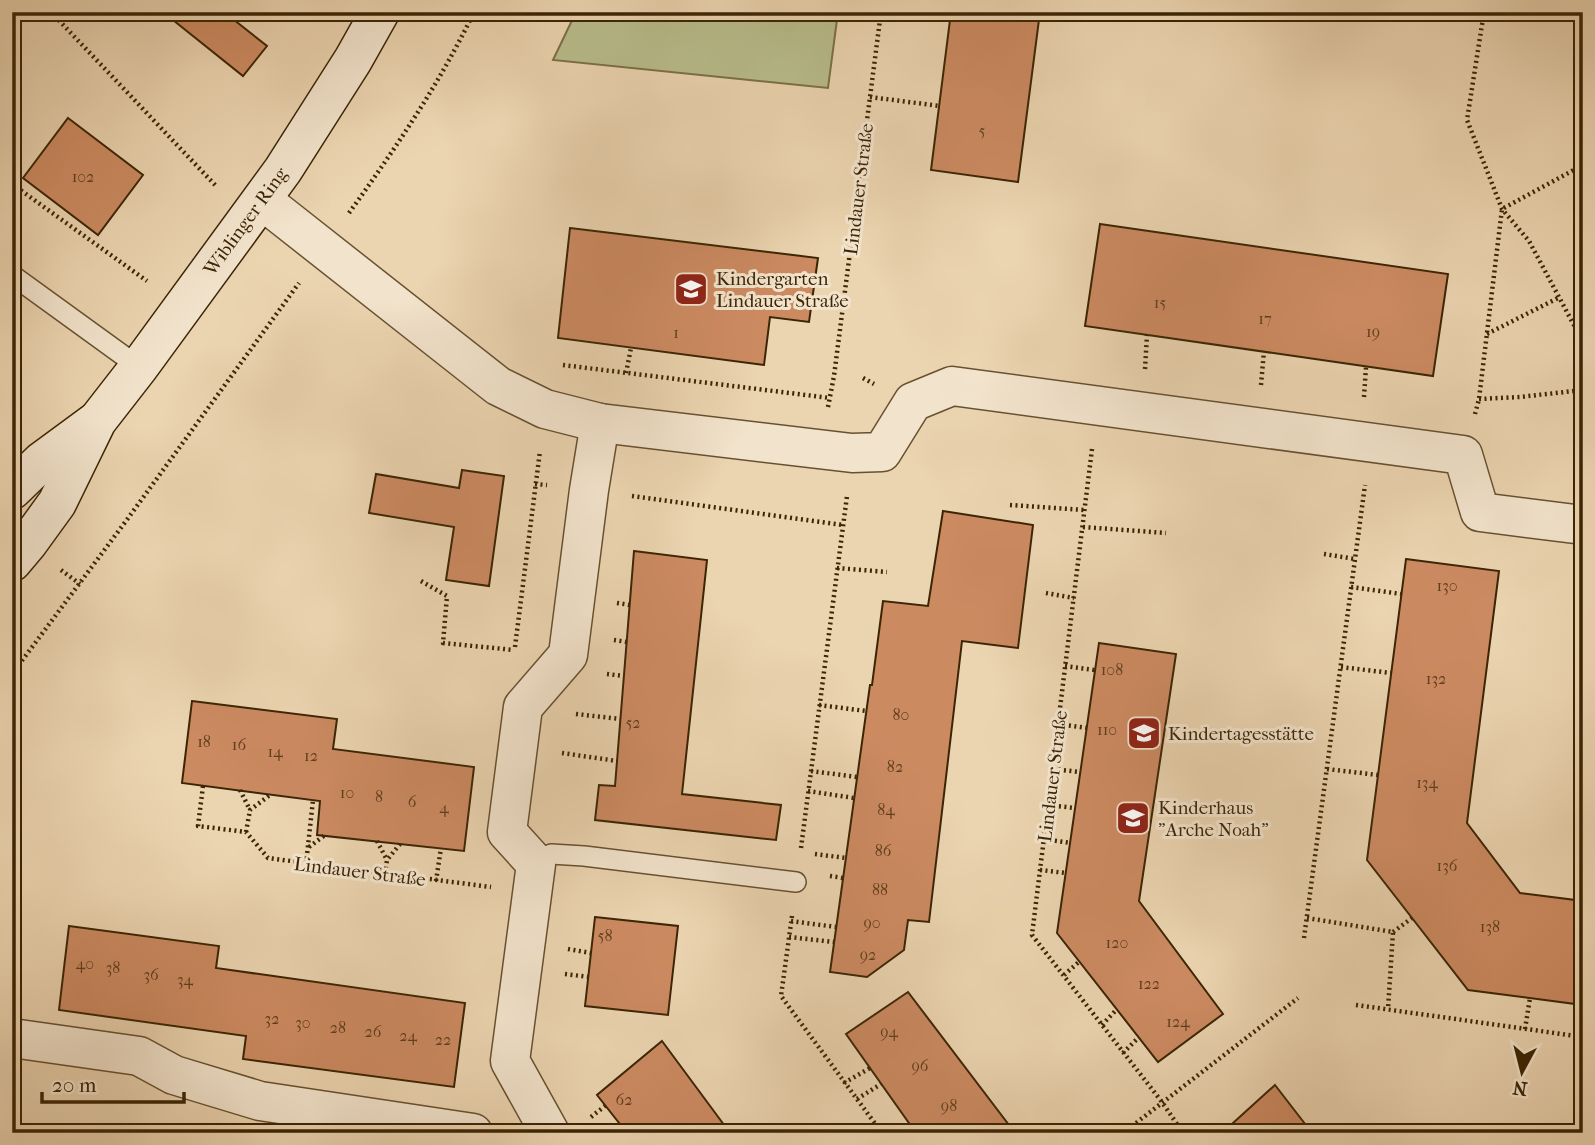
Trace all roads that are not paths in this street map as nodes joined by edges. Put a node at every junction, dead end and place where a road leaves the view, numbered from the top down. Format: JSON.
{"nodes":[{"id":1,"x":380,"y":12,"type":"edge"},
{"id":2,"x":255,"y":210,"type":"junction"},
{"id":3,"x":12,"y":275,"type":"edge"},
{"id":4,"x":139,"y":367,"type":"junction"},
{"id":5,"x":97,"y":421,"type":"junction"},
{"id":6,"x":600,"y":423,"type":"junction"},
{"id":7,"x":12,"y":490,"type":"edge"},
{"id":8,"x":1583,"y":525,"type":"edge"},
{"id":9,"x":12,"y":562,"type":"edge"},
{"id":10,"x":534,"y":879,"type":"junction"},
{"id":11,"x":796,"y":882,"type":"road end"},
{"id":12,"x":19,"y":1039,"type":"dead end"},
{"id":13,"x":473,"y":1133,"type":"edge"},
{"id":14,"x":550,"y":1133,"type":"edge"}],
"edges":[{"from":1,"to":2,"type":"street","name":"Wiblinger Ring"},
{"from":2,"to":4,"type":"street","name":"Wiblinger Ring"},
{"from":2,"to":6,"type":"street"},
{"from":3,"to":4,"type":"lane"},
{"from":4,"to":5,"type":"street","name":"Wiblinger Ring"},
{"from":5,"to":7,"type":"street","name":"Wiblinger Ring"},
{"from":5,"to":9,"type":"street","name":"Wiblinger Ring"},
{"from":6,"to":8,"type":"street"},
{"from":6,"to":10,"type":"street"},
{"from":10,"to":11,"type":"lane"},
{"from":10,"to":14,"type":"street"},
{"from":12,"to":13,"type":"street"}]}
